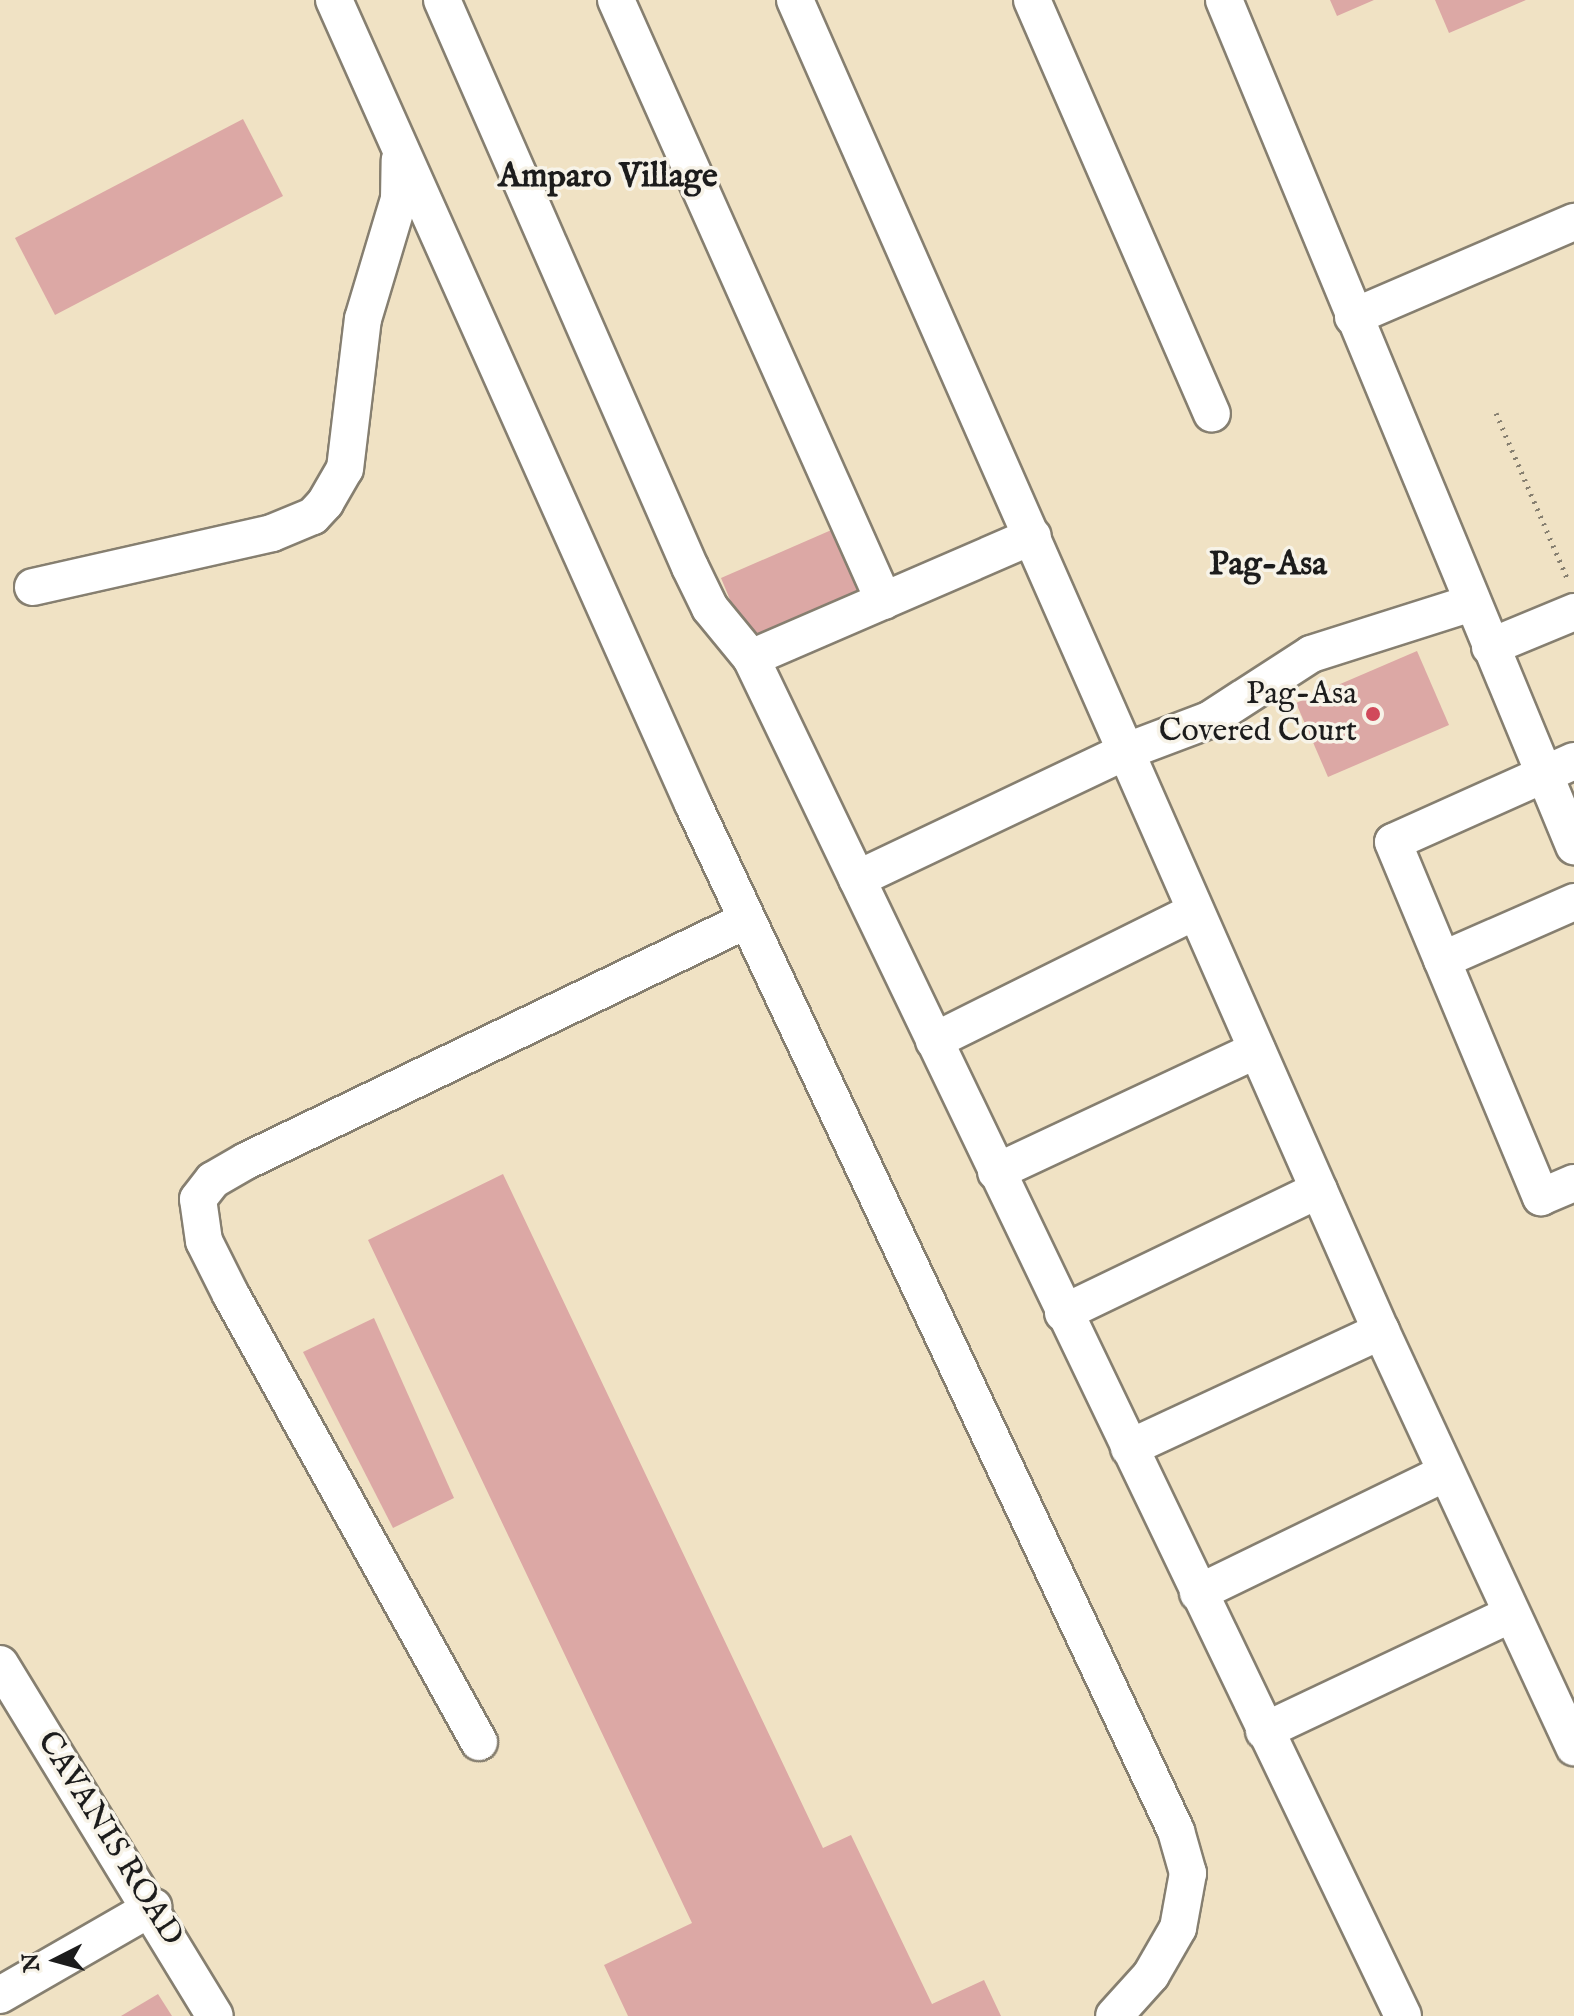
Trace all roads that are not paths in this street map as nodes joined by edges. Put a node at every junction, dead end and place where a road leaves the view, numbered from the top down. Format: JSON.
{"nodes":[{"id":1,"x":334,"y":0,"type":"edge"},
{"id":2,"x":442,"y":0,"type":"edge"},
{"id":3,"x":616,"y":0,"type":"edge"},
{"id":4,"x":795,"y":0,"type":"edge"},
{"id":5,"x":1032,"y":0,"type":"edge"},
{"id":6,"x":1224,"y":0,"type":"edge"},
{"id":7,"x":400,"y":158,"type":"junction"},
{"id":8,"x":1574,"y":222,"type":"edge"},
{"id":9,"x":1353,"y":317,"type":"junction"},
{"id":10,"x":1212,"y":414,"type":"dead end"},
{"id":11,"x":1033,"y":536,"type":"junction"},
{"id":12,"x":33,"y":587,"type":"dead end"},
{"id":13,"x":884,"y":601,"type":"junction"},
{"id":14,"x":1472,"y":603,"type":"junction"},
{"id":15,"x":1574,"y":612,"type":"edge"},
{"id":16,"x":1490,"y":647,"type":"junction"},
{"id":17,"x":751,"y":658,"type":"junction"},
{"id":18,"x":1127,"y":751,"type":"junction"},
{"id":19,"x":1559,"y":768,"type":"edge"},
{"id":20,"x":1574,"y":846,"type":"edge"},
{"id":21,"x":857,"y":879,"type":"junction"},
{"id":22,"x":1574,"y":902,"type":"edge"},
{"id":23,"x":1196,"y":911,"type":"junction"},
{"id":24,"x":747,"y":920,"type":"junction"},
{"id":25,"x":1442,"y":960,"type":"junction"},
{"id":26,"x":934,"y":1041,"type":"junction"},
{"id":27,"x":1257,"y":1050,"type":"junction"},
{"id":28,"x":996,"y":1172,"type":"junction"},
{"id":29,"x":1574,"y":1183,"type":"edge"},
{"id":30,"x":1319,"y":1190,"type":"junction"},
{"id":31,"x":1063,"y":1313,"type":"junction"},
{"id":32,"x":1381,"y":1331,"type":"junction"},
{"id":33,"x":1129,"y":1448,"type":"junction"},
{"id":34,"x":1445,"y":1473,"type":"junction"},
{"id":35,"x":1198,"y":1593,"type":"junction"},
{"id":36,"x":1509,"y":1615,"type":"junction"},
{"id":37,"x":0,"y":1664,"type":"edge"},
{"id":38,"x":1264,"y":1731,"type":"junction"},
{"id":39,"x":479,"y":1742,"type":"dead end"},
{"id":40,"x":1574,"y":1747,"type":"edge"},
{"id":41,"x":153,"y":1907,"type":"junction"},
{"id":42,"x":0,"y":1995,"type":"edge"},
{"id":43,"x":215,"y":2016,"type":"edge"},
{"id":44,"x":1114,"y":2016,"type":"edge"},
{"id":45,"x":1403,"y":2016,"type":"edge"}],
"edges":[{"from":1,"to":7,"type":"street"},
{"from":2,"to":17,"type":"street"},
{"from":3,"to":13,"type":"street"},
{"from":4,"to":11,"type":"street"},
{"from":5,"to":10,"type":"street"},
{"from":6,"to":9,"type":"street"},
{"from":7,"to":12,"type":"street"},
{"from":7,"to":24,"type":"street"},
{"from":8,"to":9,"type":"street"},
{"from":9,"to":14,"type":"street"},
{"from":11,"to":13,"type":"street"},
{"from":11,"to":18,"type":"street"},
{"from":13,"to":17,"type":"street"},
{"from":14,"to":16,"type":"street"},
{"from":14,"to":18,"type":"street"},
{"from":15,"to":16,"type":"street"},
{"from":16,"to":19,"type":"street"},
{"from":17,"to":21,"type":"street"},
{"from":18,"to":21,"type":"street"},
{"from":18,"to":23,"type":"street"},
{"from":19,"to":20,"type":"street"},
{"from":19,"to":25,"type":"street"},
{"from":21,"to":26,"type":"street"},
{"from":22,"to":25,"type":"street"},
{"from":23,"to":26,"type":"street"},
{"from":23,"to":27,"type":"street"},
{"from":24,"to":39,"type":"street"},
{"from":24,"to":44,"type":"street"},
{"from":25,"to":29,"type":"street"},
{"from":26,"to":28,"type":"street"},
{"from":27,"to":28,"type":"street"},
{"from":27,"to":30,"type":"street"},
{"from":28,"to":31,"type":"street"},
{"from":30,"to":31,"type":"street"},
{"from":30,"to":32,"type":"street"},
{"from":31,"to":33,"type":"street"},
{"from":32,"to":33,"type":"street"},
{"from":32,"to":34,"type":"street"},
{"from":33,"to":35,"type":"street"},
{"from":34,"to":35,"type":"street"},
{"from":34,"to":36,"type":"street"},
{"from":35,"to":38,"type":"street"},
{"from":36,"to":38,"type":"street"},
{"from":36,"to":40,"type":"street"},
{"from":37,"to":41,"type":"street","name":"CAVANIS ROAD"},
{"from":38,"to":45,"type":"street"},
{"from":41,"to":42,"type":"street"},
{"from":41,"to":43,"type":"street","name":"CAVANIS ROAD"}]}
